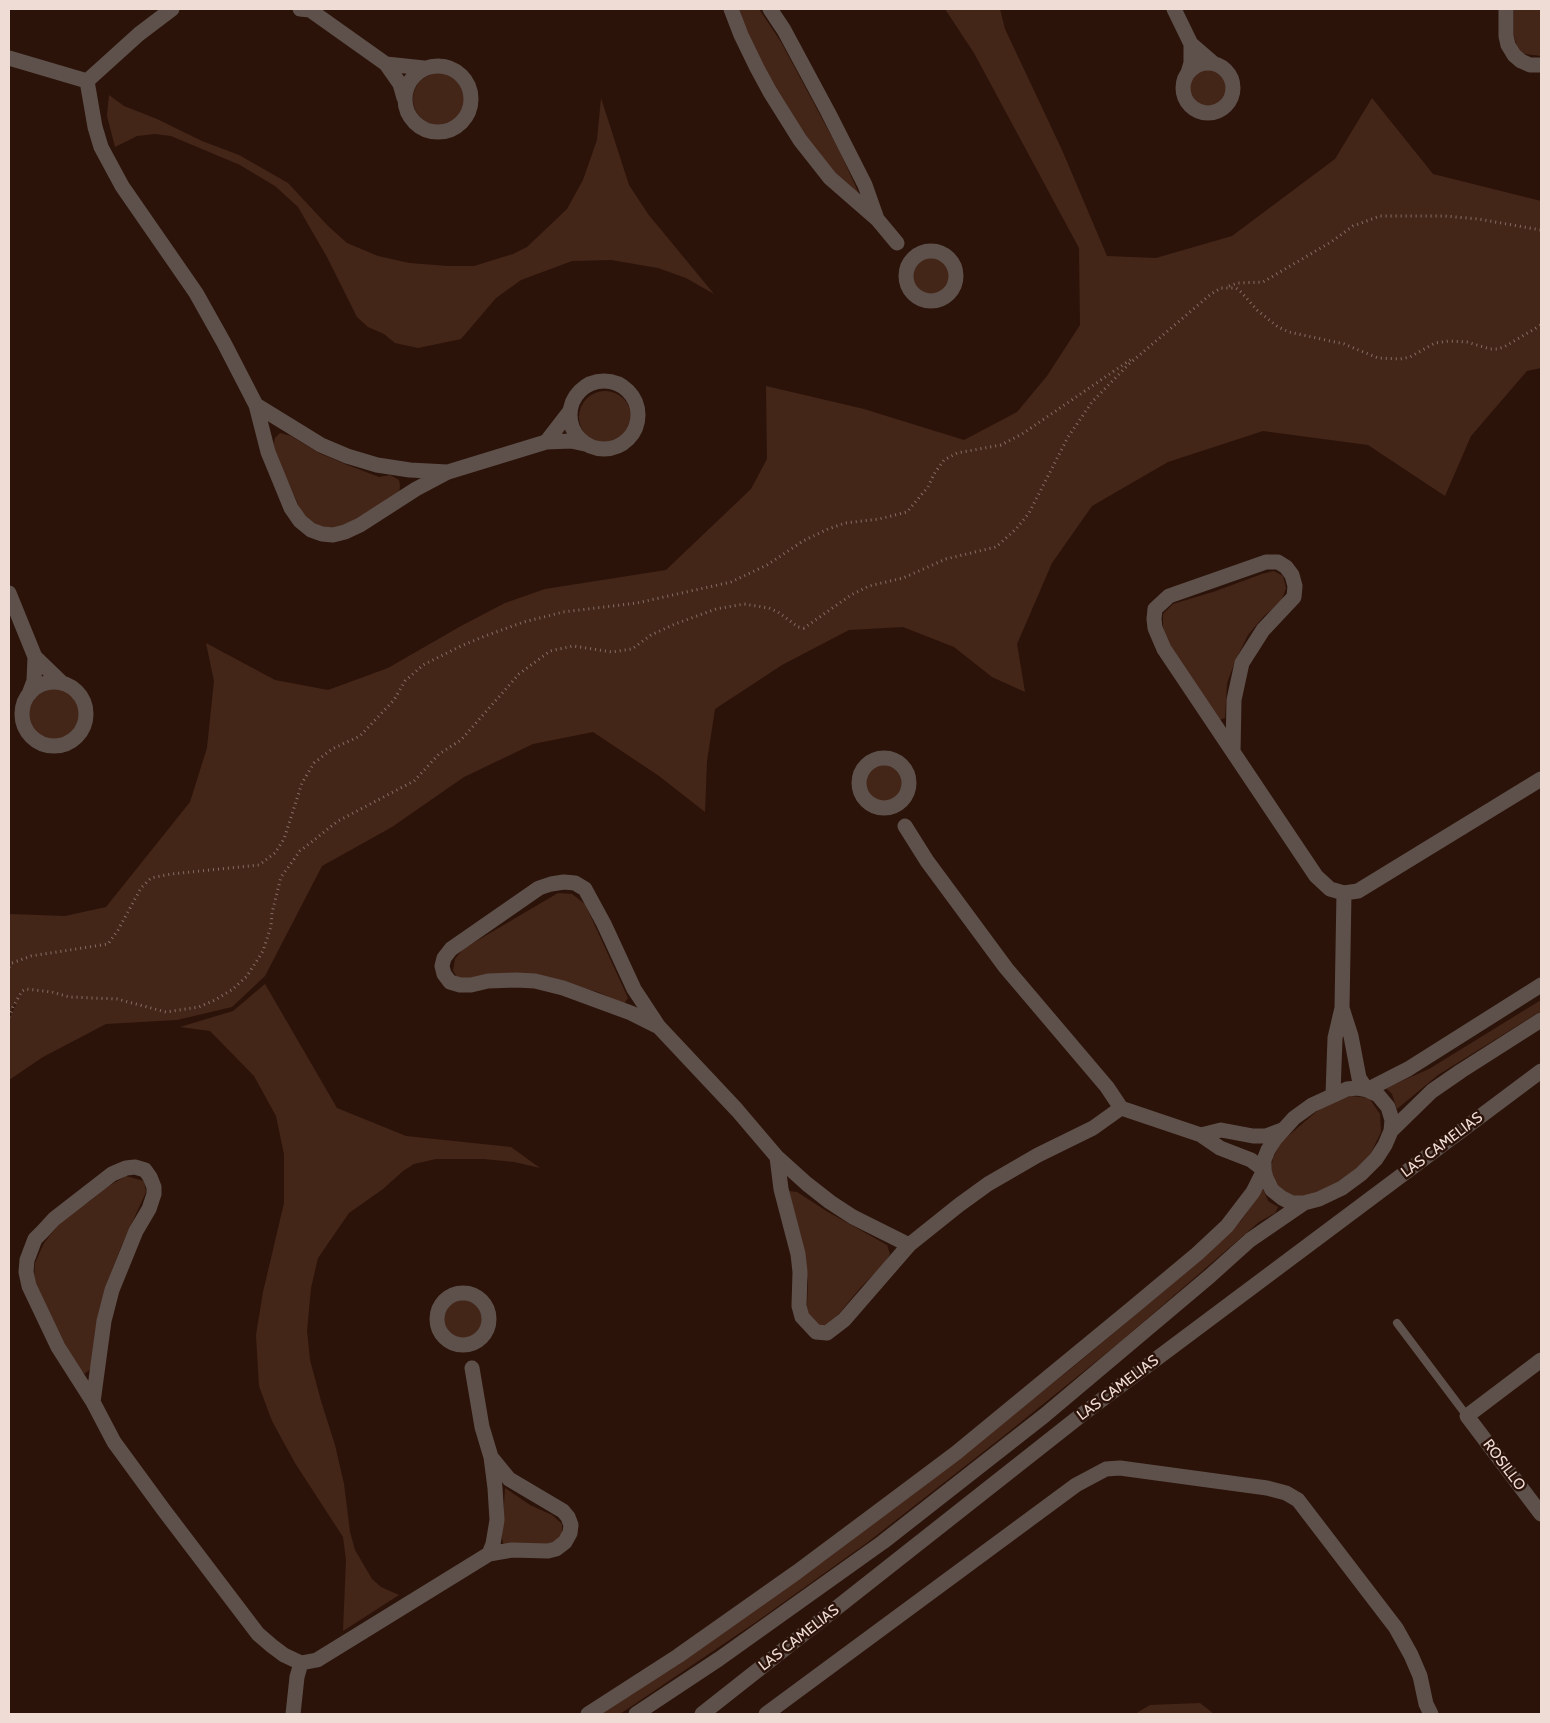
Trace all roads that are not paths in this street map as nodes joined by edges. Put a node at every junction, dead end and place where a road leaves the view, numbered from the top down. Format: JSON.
{"nodes":[{"id":1,"x":172,"y":9,"type":"edge"},
{"id":2,"x":307,"y":9,"type":"edge"},
{"id":3,"x":731,"y":9,"type":"edge"},
{"id":4,"x":770,"y":9,"type":"edge"},
{"id":5,"x":1174,"y":9,"type":"edge"},
{"id":6,"x":1506,"y":9,"type":"edge"},
{"id":7,"x":1190,"y":44,"type":"junction"},
{"id":8,"x":9,"y":58,"type":"edge"},
{"id":9,"x":386,"y":64,"type":"junction"},
{"id":10,"x":1213,"y":64,"type":"junction"},
{"id":11,"x":1541,"y":64,"type":"edge"},
{"id":12,"x":424,"y":68,"type":"junction"},
{"id":13,"x":1188,"y":73,"type":"junction"},
{"id":14,"x":86,"y":81,"type":"junction"},
{"id":15,"x":404,"y":98,"type":"junction"},
{"id":16,"x":877,"y":218,"type":"junction"},
{"id":17,"x":897,"y":243,"type":"junction"},
{"id":18,"x":925,"y":252,"type":"junction"},
{"id":19,"x":907,"y":270,"type":"junction"},
{"id":20,"x":256,"y":405,"type":"junction"},
{"id":21,"x":570,"y":411,"type":"junction"},
{"id":22,"x":546,"y":442,"type":"junction"},
{"id":23,"x":585,"y":444,"type":"junction"},
{"id":24,"x":448,"y":472,"type":"junction"},
{"id":25,"x":9,"y":593,"type":"edge"},
{"id":26,"x":35,"y":657,"type":"junction"},
{"id":27,"x":62,"y":683,"type":"junction"},
{"id":28,"x":30,"y":694,"type":"junction"},
{"id":29,"x":1233,"y":752,"type":"junction"},
{"id":30,"x":1541,"y":779,"type":"edge"},
{"id":31,"x":906,"y":797,"type":"junction"},
{"id":32,"x":882,"y":809,"type":"junction"},
{"id":33,"x":906,"y":826,"type":"junction"},
{"id":34,"x":1344,"y":894,"type":"junction"},
{"id":35,"x":1541,"y":985,"type":"edge"},
{"id":36,"x":1342,"y":1008,"type":"junction"},
{"id":37,"x":1541,"y":1020,"type":"edge"},
{"id":38,"x":659,"y":1026,"type":"junction"},
{"id":39,"x":1541,"y":1071,"type":"edge"},
{"id":40,"x":1367,"y":1090,"type":"junction"},
{"id":41,"x":1334,"y":1094,"type":"junction"},
{"id":42,"x":1121,"y":1108,"type":"junction"},
{"id":43,"x":1282,"y":1130,"type":"junction"},
{"id":44,"x":1391,"y":1131,"type":"junction"},
{"id":45,"x":1201,"y":1135,"type":"junction"},
{"id":46,"x":777,"y":1157,"type":"junction"},
{"id":47,"x":1264,"y":1170,"type":"junction"},
{"id":48,"x":1304,"y":1203,"type":"junction"},
{"id":49,"x":909,"y":1245,"type":"junction"},
{"id":50,"x":1397,"y":1323,"type":"dead end"},
{"id":51,"x":480,"y":1339,"type":"junction"},
{"id":52,"x":453,"y":1344,"type":"junction"},
{"id":53,"x":1541,"y":1360,"type":"edge"},
{"id":54,"x":472,"y":1368,"type":"junction"},
{"id":55,"x":92,"y":1402,"type":"junction"},
{"id":56,"x":1467,"y":1416,"type":"junction"},
{"id":57,"x":491,"y":1457,"type":"junction"},
{"id":58,"x":1541,"y":1514,"type":"edge"},
{"id":59,"x":489,"y":1554,"type":"junction"},
{"id":60,"x":301,"y":1663,"type":"junction"},
{"id":61,"x":293,"y":1714,"type":"edge"},
{"id":62,"x":588,"y":1714,"type":"edge"},
{"id":63,"x":636,"y":1714,"type":"edge"},
{"id":64,"x":702,"y":1714,"type":"edge"},
{"id":65,"x":766,"y":1714,"type":"edge"},
{"id":66,"x":1431,"y":1714,"type":"edge"}],
"edges":[{"from":1,"to":14,"type":"street"},
{"from":2,"to":9,"type":"street"},
{"from":3,"to":16,"type":"street"},
{"from":4,"to":16,"type":"street"},
{"from":5,"to":7,"type":"street"},
{"from":6,"to":11,"type":"street"},
{"from":7,"to":10,"type":"street"},
{"from":7,"to":13,"type":"street"},
{"from":8,"to":14,"type":"street"},
{"from":9,"to":12,"type":"street"},
{"from":9,"to":15,"type":"street"},
{"from":10,"to":13,"type":"street"},
{"from":10,"to":13,"type":"street"},
{"from":12,"to":15,"type":"street"},
{"from":12,"to":15,"type":"street"},
{"from":14,"to":20,"type":"street"},
{"from":16,"to":17,"type":"street"},
{"from":17,"to":18,"type":"street"},
{"from":17,"to":19,"type":"street"},
{"from":18,"to":19,"type":"street"},
{"from":18,"to":19,"type":"street"},
{"from":20,"to":24,"type":"street"},
{"from":20,"to":24,"type":"street"},
{"from":21,"to":22,"type":"street"},
{"from":21,"to":23,"type":"street"},
{"from":21,"to":23,"type":"street"},
{"from":22,"to":23,"type":"street"},
{"from":22,"to":24,"type":"street"},
{"from":25,"to":26,"type":"street"},
{"from":26,"to":27,"type":"street"},
{"from":26,"to":28,"type":"street"},
{"from":27,"to":28,"type":"street"},
{"from":27,"to":28,"type":"street"},
{"from":29,"to":29,"type":"street"},
{"from":29,"to":34,"type":"street"},
{"from":30,"to":34,"type":"street"},
{"from":31,"to":32,"type":"street"},
{"from":31,"to":32,"type":"street"},
{"from":31,"to":33,"type":"street"},
{"from":32,"to":33,"type":"street"},
{"from":33,"to":42,"type":"street"},
{"from":34,"to":36,"type":"street"},
{"from":35,"to":40,"type":"street"},
{"from":36,"to":40,"type":"street"},
{"from":36,"to":41,"type":"street"},
{"from":37,"to":44,"type":"street"},
{"from":38,"to":38,"type":"street"},
{"from":38,"to":46,"type":"street"},
{"from":39,"to":64,"type":"street","name":"LAS CAMELIAS"},
{"from":40,"to":41,"type":"street"},
{"from":40,"to":44,"type":"street"},
{"from":41,"to":43,"type":"street"},
{"from":42,"to":45,"type":"street"},
{"from":42,"to":49,"type":"street"},
{"from":43,"to":45,"type":"street"},
{"from":43,"to":47,"type":"street"},
{"from":44,"to":48,"type":"street"},
{"from":45,"to":47,"type":"street"},
{"from":46,"to":49,"type":"street"},
{"from":46,"to":49,"type":"street"},
{"from":47,"to":48,"type":"street"},
{"from":47,"to":62,"type":"street"},
{"from":48,"to":63,"type":"street"},
{"from":50,"to":56,"type":"lane"},
{"from":51,"to":52,"type":"street"},
{"from":51,"to":52,"type":"street"},
{"from":51,"to":54,"type":"street"},
{"from":52,"to":54,"type":"street"},
{"from":53,"to":56,"type":"street"},
{"from":54,"to":57,"type":"street"},
{"from":55,"to":55,"type":"street"},
{"from":55,"to":60,"type":"street"},
{"from":56,"to":58,"type":"street","name":"ROSILLO"},
{"from":57,"to":59,"type":"street"},
{"from":57,"to":59,"type":"street"},
{"from":59,"to":60,"type":"street"},
{"from":60,"to":61,"type":"street"},
{"from":65,"to":66,"type":"street"}]}
